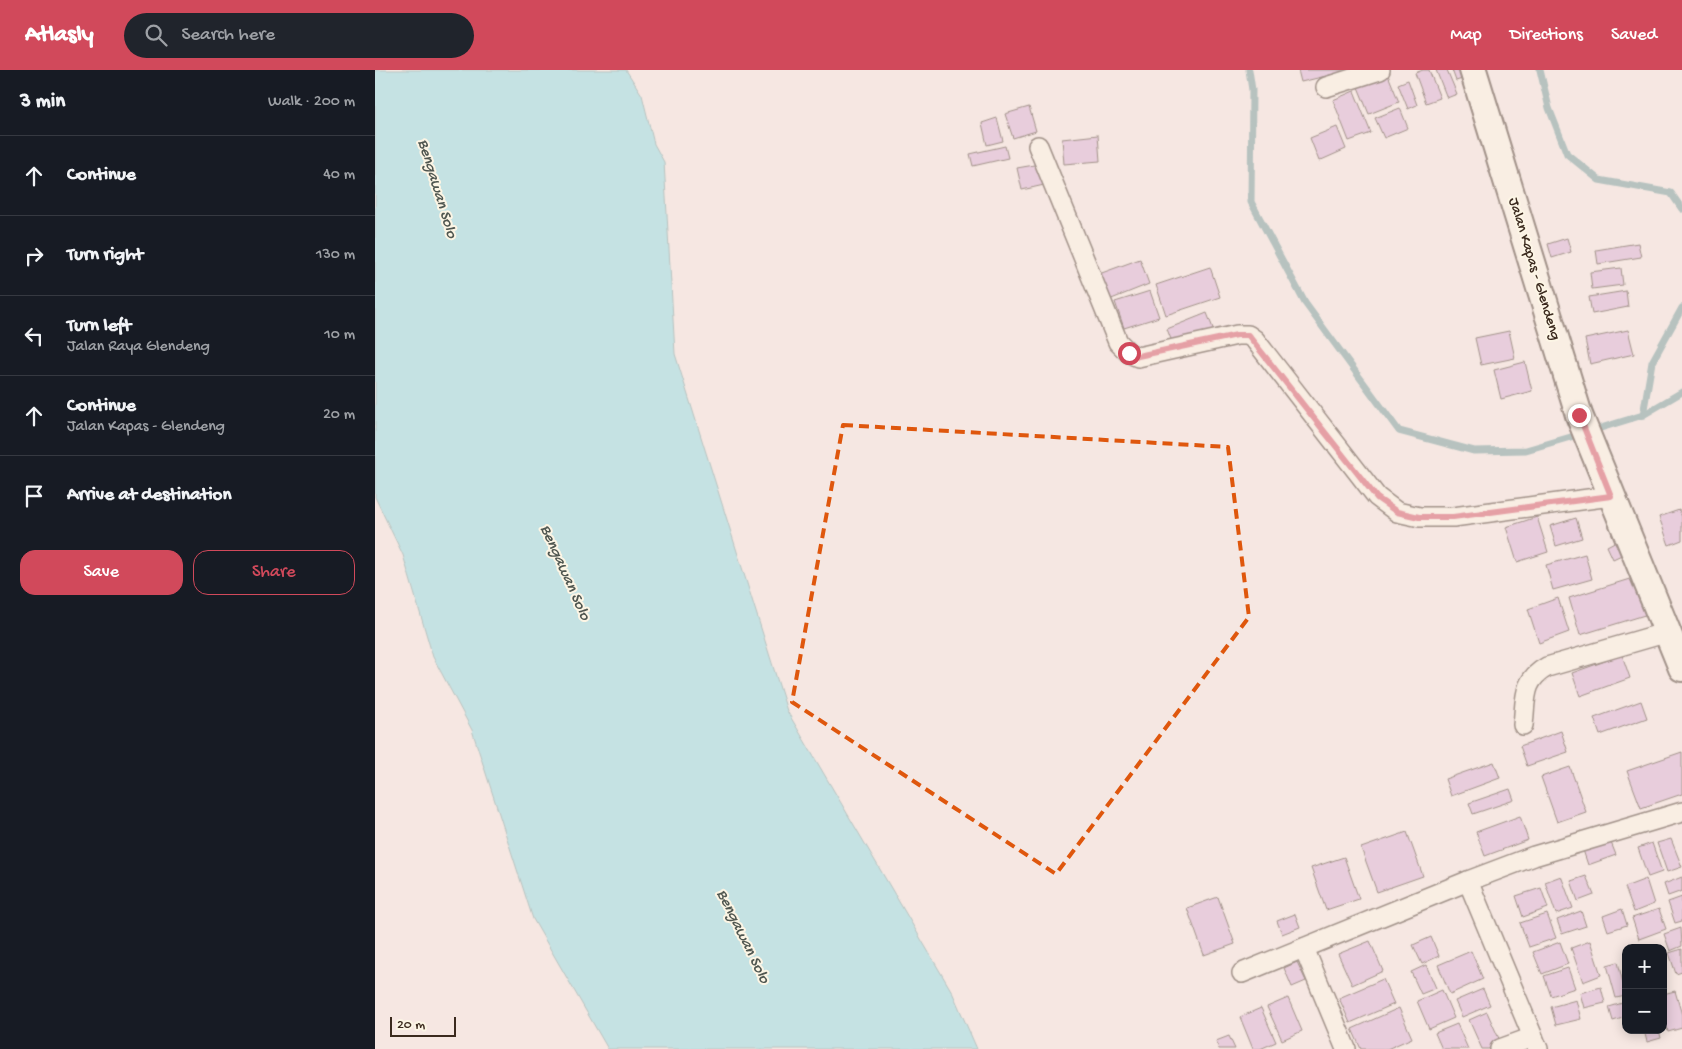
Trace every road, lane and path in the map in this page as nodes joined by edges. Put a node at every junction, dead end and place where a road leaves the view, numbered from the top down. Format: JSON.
{"nodes":[{"id":1,"x":1380,"y":70,"type":"edge"},
{"id":2,"x":1473,"y":70,"type":"edge"},
{"id":3,"x":1352,"y":74,"type":"edge"},
{"id":4,"x":1326,"y":87,"type":"dead end"},
{"id":5,"x":1038,"y":146,"type":"dead end"},
{"id":6,"x":1611,"y":496,"type":"junction"},
{"id":7,"x":1668,"y":632,"type":"junction"},
{"id":8,"x":1682,"y":668,"type":"edge"},
{"id":9,"x":1523,"y":725,"type":"dead end"},
{"id":10,"x":1682,"y":812,"type":"edge"},
{"id":11,"x":1468,"y":881,"type":"junction"},
{"id":12,"x":1304,"y":948,"type":"junction"},
{"id":13,"x":1242,"y":972,"type":"dead end"},
{"id":14,"x":1536,"y":1043,"type":"edge"},
{"id":15,"x":1345,"y":1049,"type":"edge"},
{"id":16,"x":1501,"y":1049,"type":"edge"}],
"edges":[{"from":1,"to":3,"type":"street"},
{"from":2,"to":6,"type":"main road","name":"Jalan Kapas - Glendeng"},
{"from":3,"to":4,"type":"street"},
{"from":5,"to":6,"type":"street"},
{"from":6,"to":7,"type":"main road","name":"Jalan Kapas - Glendeng"},
{"from":7,"to":8,"type":"main road","name":"Jalan Kapas - Glendeng"},
{"from":7,"to":9,"type":"street"},
{"from":10,"to":11,"type":"street"},
{"from":11,"to":12,"type":"street"},
{"from":11,"to":14,"type":"street"},
{"from":12,"to":13,"type":"street"},
{"from":12,"to":15,"type":"street"},
{"from":14,"to":16,"type":"street"}]}
